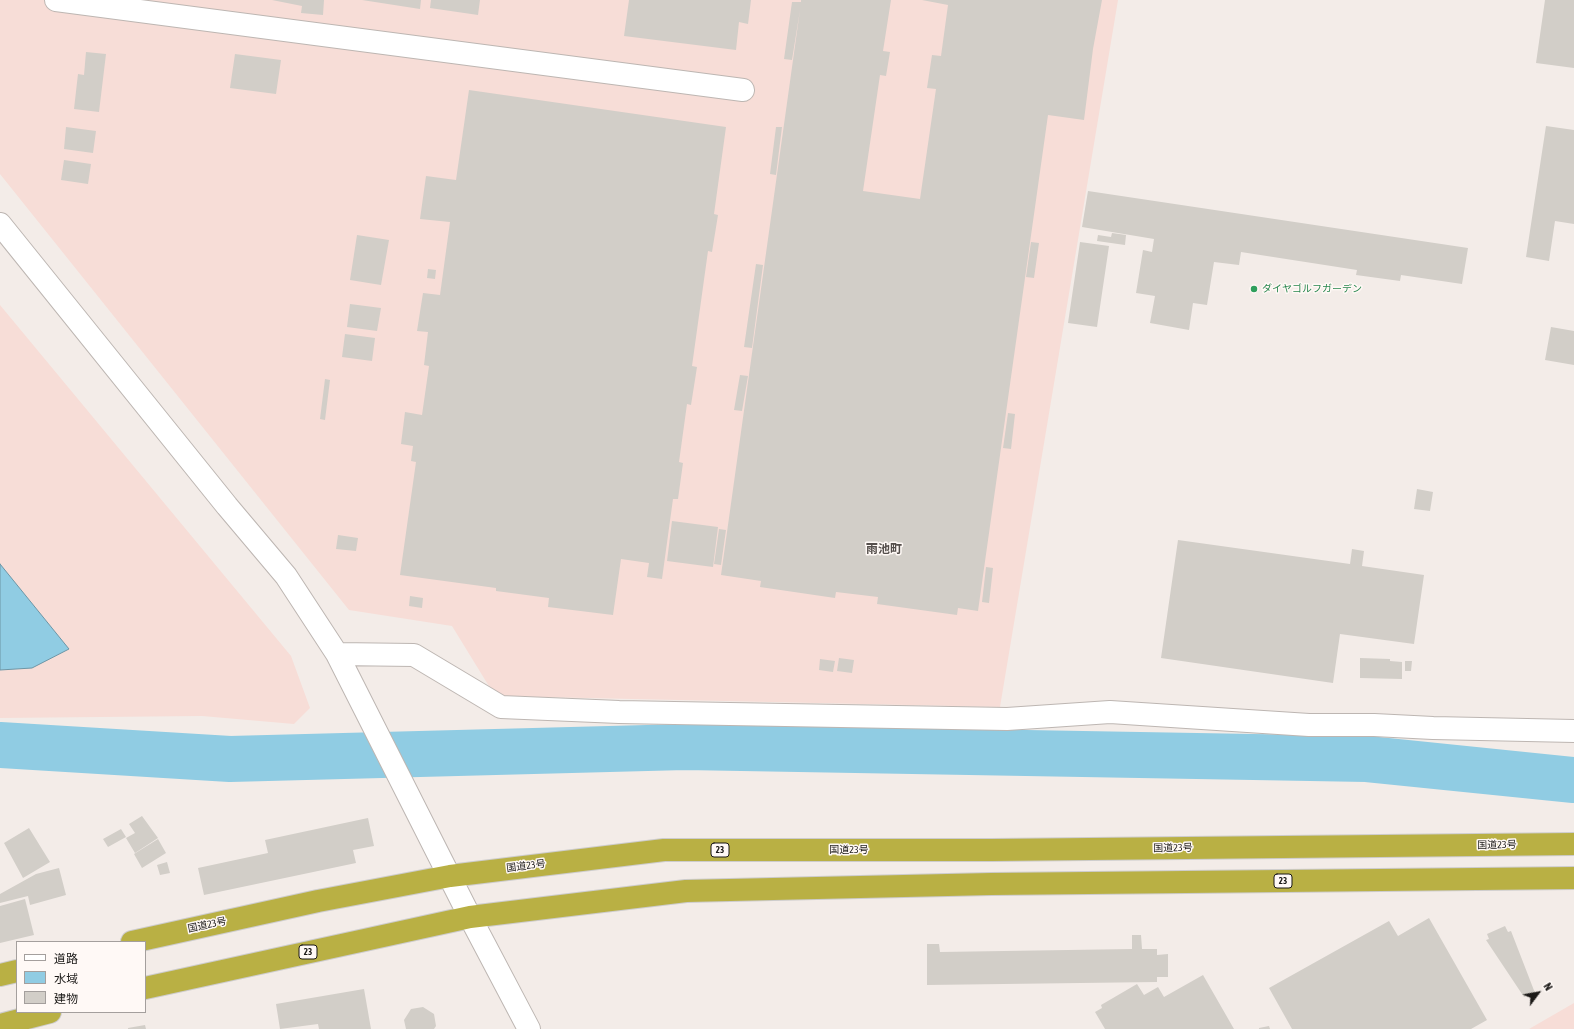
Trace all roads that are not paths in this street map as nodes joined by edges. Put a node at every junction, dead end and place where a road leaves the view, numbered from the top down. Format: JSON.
{"nodes":[{"id":1,"x":56,"y":0,"type":"edge"},
{"id":2,"x":743,"y":90,"type":"dead end"},
{"id":3,"x":0,"y":224,"type":"edge"},
{"id":4,"x":337,"y":654,"type":"junction"},
{"id":5,"x":1574,"y":731,"type":"edge"},
{"id":6,"x":1574,"y":844,"type":"edge"},
{"id":7,"x":450,"y":876,"type":"junction"},
{"id":8,"x":1574,"y":878,"type":"edge"},
{"id":9,"x":470,"y":917,"type":"junction"},
{"id":10,"x":137,"y":941,"type":"edge"},
{"id":11,"x":16,"y":971,"type":"edge"},
{"id":12,"x":0,"y":975,"type":"edge"},
{"id":13,"x":146,"y":988,"type":"edge"},
{"id":14,"x":46,"y":1013,"type":"edge"},
{"id":15,"x":0,"y":1025,"type":"edge"},
{"id":16,"x":529,"y":1029,"type":"edge"}],
"edges":[{"from":1,"to":2,"type":"street"},
{"from":3,"to":4,"type":"street"},
{"from":4,"to":5,"type":"street"},
{"from":4,"to":7,"type":"street"},
{"from":6,"to":7,"type":"highway","name":"国道23号","number":"23"},
{"from":7,"to":9,"type":"street"},
{"from":7,"to":10,"type":"highway","name":"国道23号","number":"23"},
{"from":8,"to":9,"type":"highway","number":"23"},
{"from":9,"to":13,"type":"highway","number":"23"},
{"from":9,"to":16,"type":"street"},
{"from":11,"to":12,"type":"highway"},
{"from":14,"to":15,"type":"highway"}]}
